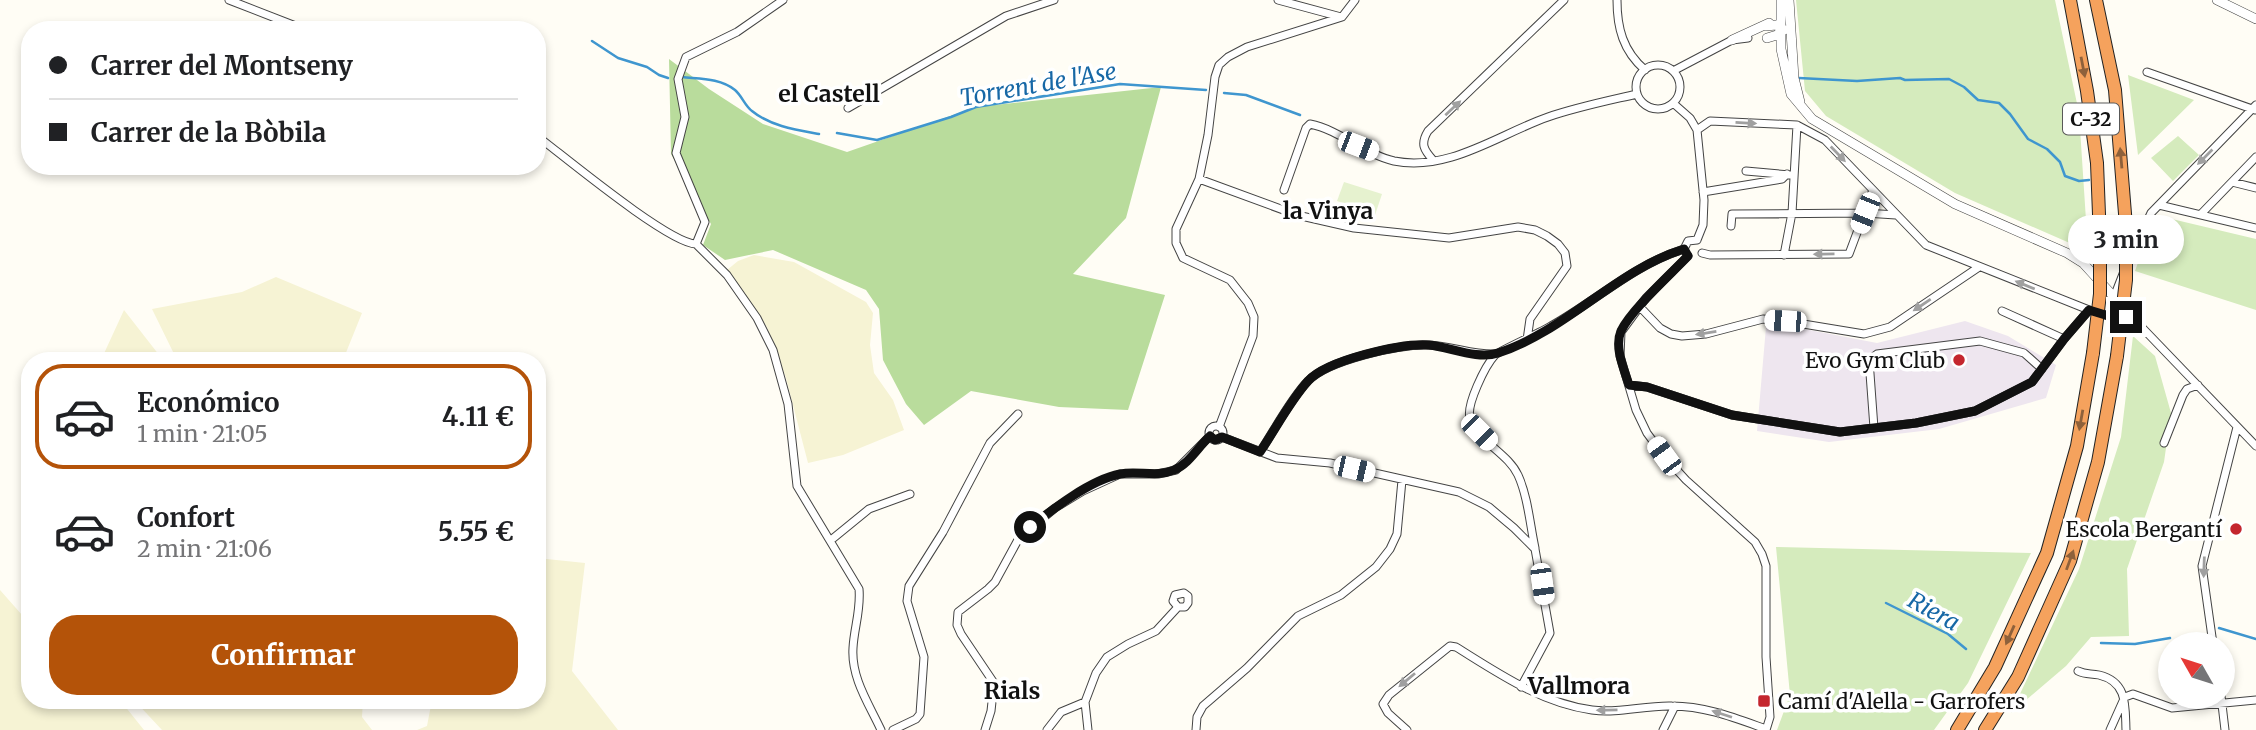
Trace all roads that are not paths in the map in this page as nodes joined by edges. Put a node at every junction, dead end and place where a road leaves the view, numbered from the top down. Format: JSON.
{"nodes":[{"id":1,"x":229,"y":0,"type":"edge"},
{"id":2,"x":783,"y":0,"type":"edge"},
{"id":3,"x":1054,"y":0,"type":"edge"},
{"id":4,"x":1278,"y":0,"type":"edge"},
{"id":5,"x":1354,"y":0,"type":"edge"},
{"id":6,"x":1564,"y":0,"type":"edge"},
{"id":7,"x":1617,"y":0,"type":"edge"},
{"id":8,"x":1784,"y":0,"type":"edge"},
{"id":9,"x":2070,"y":0,"type":"edge"},
{"id":10,"x":2096,"y":0,"type":"edge"},
{"id":11,"x":2217,"y":0,"type":"edge"},
{"id":12,"x":1342,"y":17,"type":"junction"},
{"id":13,"x":2256,"y":19,"type":"edge"},
{"id":14,"x":283,"y":21,"type":"edge"},
{"id":15,"x":1766,"y":26,"type":"junction"},
{"id":16,"x":1781,"y":30,"type":"junction"},
{"id":17,"x":1748,"y":38,"type":"joint"},
{"id":18,"x":1767,"y":38,"type":"junction"},
{"id":19,"x":1732,"y":40,"type":"junction"},
{"id":20,"x":1781,"y":49,"type":"junction"},
{"id":21,"x":1645,"y":70,"type":"junction"},
{"id":22,"x":1673,"y":71,"type":"junction"},
{"id":23,"x":2147,"y":72,"type":"dead end"},
{"id":24,"x":1794,"y":78,"type":"junction"},
{"id":25,"x":1637,"y":94,"type":"junction"},
{"id":26,"x":1673,"y":103,"type":"junction"},
{"id":27,"x":1801,"y":106,"type":"junction"},
{"id":28,"x":848,"y":108,"type":"dead end"},
{"id":29,"x":2255,"y":108,"type":"edge"},
{"id":30,"x":1797,"y":125,"type":"junction"},
{"id":31,"x":1698,"y":130,"type":"junction"},
{"id":32,"x":546,"y":143,"type":"edge"},
{"id":33,"x":2256,"y":157,"type":"edge"},
{"id":34,"x":1433,"y":160,"type":"junction"},
{"id":35,"x":1746,"y":171,"type":"dead end"},
{"id":36,"x":1758,"y":172,"type":"junction"},
{"id":37,"x":1790,"y":175,"type":"junction"},
{"id":38,"x":1199,"y":179,"type":"junction"},
{"id":39,"x":2232,"y":182,"type":"junction"},
{"id":40,"x":1755,"y":184,"type":"junction"},
{"id":41,"x":2256,"y":188,"type":"edge"},
{"id":42,"x":1284,"y":190,"type":"dead end"},
{"id":43,"x":1874,"y":190,"type":"junction"},
{"id":44,"x":1703,"y":192,"type":"junction"},
{"id":45,"x":2158,"y":205,"type":"junction"},
{"id":46,"x":1792,"y":213,"type":"junction"},
{"id":47,"x":1865,"y":213,"type":"junction"},
{"id":48,"x":2202,"y":214,"type":"junction"},
{"id":49,"x":1896,"y":216,"type":"junction"},
{"id":50,"x":1731,"y":226,"type":"dead end"},
{"id":51,"x":2256,"y":228,"type":"edge"},
{"id":52,"x":1698,"y":240,"type":"junction"},
{"id":53,"x":696,"y":244,"type":"junction"},
{"id":54,"x":1686,"y":253,"type":"junction"},
{"id":55,"x":1702,"y":253,"type":"junction"},
{"id":56,"x":1784,"y":255,"type":"junction"},
{"id":57,"x":1979,"y":267,"type":"junction"},
{"id":58,"x":2114,"y":296,"type":"junction"},
{"id":59,"x":1640,"y":307,"type":"junction"},
{"id":60,"x":2089,"y":310,"type":"junction"},
{"id":61,"x":2002,"y":311,"type":"dead end"},
{"id":62,"x":2133,"y":317,"type":"junction"},
{"id":63,"x":2064,"y":339,"type":"junction"},
{"id":64,"x":1527,"y":340,"type":"junction"},
{"id":65,"x":1495,"y":354,"type":"junction"},
{"id":66,"x":2040,"y":372,"type":"junction"},
{"id":67,"x":1629,"y":385,"type":"junction"},
{"id":68,"x":2198,"y":385,"type":"junction"},
{"id":69,"x":1018,"y":414,"type":"dead end"},
{"id":70,"x":2238,"y":426,"type":"junction"},
{"id":71,"x":1219,"y":427,"type":"junction"},
{"id":72,"x":1874,"y":428,"type":"junction"},
{"id":73,"x":1210,"y":436,"type":"junction"},
{"id":74,"x":1222,"y":437,"type":"junction"},
{"id":75,"x":2164,"y":443,"type":"dead end"},
{"id":76,"x":2256,"y":446,"type":"edge"},
{"id":77,"x":1260,"y":452,"type":"junction"},
{"id":78,"x":1402,"y":480,"type":"junction"},
{"id":79,"x":910,"y":494,"type":"dead end"},
{"id":80,"x":831,"y":540,"type":"junction"},
{"id":81,"x":1535,"y":549,"type":"junction"},
{"id":82,"x":1178,"y":607,"type":"dead end"},
{"id":83,"x":2211,"y":632,"type":"edge"},
{"id":84,"x":2078,"y":671,"type":"dead end"},
{"id":85,"x":1521,"y":687,"type":"junction"},
{"id":86,"x":2125,"y":697,"type":"junction"},
{"id":87,"x":2235,"y":700,"type":"edge"},
{"id":88,"x":2256,"y":700,"type":"edge"},
{"id":89,"x":1085,"y":702,"type":"junction"},
{"id":90,"x":2158,"y":703,"type":"edge"},
{"id":91,"x":1675,"y":706,"type":"junction"},
{"id":92,"x":2222,"y":709,"type":"edge"},
{"id":93,"x":1766,"y":729,"type":"edge"},
{"id":94,"x":881,"y":730,"type":"edge"},
{"id":95,"x":893,"y":730,"type":"edge"},
{"id":96,"x":985,"y":730,"type":"edge"},
{"id":97,"x":1047,"y":730,"type":"edge"},
{"id":98,"x":1088,"y":730,"type":"edge"},
{"id":99,"x":1196,"y":730,"type":"edge"},
{"id":100,"x":1407,"y":730,"type":"edge"},
{"id":101,"x":1662,"y":730,"type":"edge"},
{"id":102,"x":1957,"y":730,"type":"edge"},
{"id":103,"x":1985,"y":730,"type":"edge"},
{"id":104,"x":2110,"y":730,"type":"edge"},
{"id":105,"x":2126,"y":730,"type":"edge"},
{"id":106,"x":2225,"y":730,"type":"edge"}],
"edges":[{"from":1,"to":14,"type":"street"},
{"from":2,"to":53,"type":"street"},
{"from":3,"to":28,"type":"street"},
{"from":4,"to":12,"type":"street"},
{"from":5,"to":12,"type":"street"},
{"from":34,"to":6,"type":"street","one_way":true},
{"from":7,"to":21,"type":"street"},
{"from":8,"to":15,"type":"street"},
{"from":8,"to":16,"type":"street"},
{"from":8,"to":24,"type":"street"},
{"from":9,"to":102,"type":"highway","number":"C-32","one_way":true,"bridge":true},
{"from":103,"to":10,"type":"highway","number":"C-32","one_way":true,"bridge":true},
{"from":11,"to":13,"type":"street"},
{"from":12,"to":38,"type":"street"},
{"from":15,"to":16,"type":"street"},
{"from":15,"to":19,"type":"street"},
{"from":16,"to":18,"type":"street"},
{"from":16,"to":20,"type":"street"},
{"from":16,"to":24,"type":"street"},
{"from":17,"to":18,"type":"street"},
{"from":17,"to":19,"type":"street"},
{"from":18,"to":20,"type":"street"},
{"from":19,"to":22,"type":"street"},
{"from":20,"to":27,"type":"street"},
{"from":21,"to":22,"type":"street"},
{"from":21,"to":25,"type":"street"},
{"from":22,"to":26,"type":"street"},
{"from":23,"to":29,"type":"street"},
{"from":24,"to":27,"type":"street"},
{"from":25,"to":26,"type":"street"},
{"from":25,"to":34,"type":"street"},
{"from":26,"to":31,"type":"street"},
{"from":27,"to":58,"type":"street"},
{"from":29,"to":45,"type":"street","one_way":true},
{"from":31,"to":30,"type":"street","one_way":true},
{"from":30,"to":37,"type":"street"},
{"from":30,"to":43,"type":"street","one_way":true},
{"from":31,"to":44,"type":"street"},
{"from":32,"to":53,"type":"street"},
{"from":33,"to":39,"type":"street"},
{"from":34,"to":42,"type":"street"},
{"from":35,"to":36,"type":"street"},
{"from":36,"to":37,"type":"street"},
{"from":36,"to":40,"type":"street"},
{"from":37,"to":40,"type":"street"},
{"from":37,"to":46,"type":"street"},
{"from":38,"to":64,"type":"street"},
{"from":38,"to":71,"type":"street"},
{"from":39,"to":41,"type":"street"},
{"from":39,"to":48,"type":"street"},
{"from":40,"to":44,"type":"street"},
{"from":43,"to":47,"type":"street"},
{"from":43,"to":49,"type":"street"},
{"from":44,"to":52,"type":"street"},
{"from":45,"to":48,"type":"street"},
{"from":45,"to":58,"type":"street"},
{"from":46,"to":47,"type":"street"},
{"from":46,"to":50,"type":"street"},
{"from":46,"to":56,"type":"street"},
{"from":47,"to":49,"type":"street"},
{"from":47,"to":56,"type":"street","one_way":true},
{"from":48,"to":51,"type":"street"},
{"from":49,"to":57,"type":"street"},
{"from":52,"to":54,"type":"street"},
{"from":52,"to":55,"type":"street"},
{"from":53,"to":80,"type":"street"},
{"from":54,"to":55,"type":"street"},
{"from":54,"to":59,"type":"street"},
{"from":54,"to":64,"type":"street"},
{"from":55,"to":56,"type":"street"},
{"from":57,"to":59,"type":"street","one_way":true},
{"from":60,"to":57,"type":"street","one_way":true},
{"from":58,"to":62,"type":"street"},
{"from":59,"to":67,"type":"street"},
{"from":60,"to":62,"type":"street"},
{"from":60,"to":63,"type":"street"},
{"from":61,"to":63,"type":"street"},
{"from":62,"to":68,"type":"street"},
{"from":63,"to":66,"type":"street"},
{"from":64,"to":65,"type":"street"},
{"from":65,"to":77,"type":"street"},
{"from":65,"to":81,"type":"street"},
{"from":66,"to":72,"type":"street"},
{"from":66,"to":72,"type":"street"},
{"from":67,"to":72,"type":"street"},
{"from":67,"to":93,"type":"street"},
{"from":68,"to":70,"type":"street"},
{"from":68,"to":75,"type":"street"},
{"from":69,"to":95,"type":"street"},
{"from":70,"to":76,"type":"street"},
{"from":70,"to":83,"type":"street","one_way":true},
{"from":71,"to":73,"type":"street"},
{"from":71,"to":74,"type":"street"},
{"from":73,"to":74,"type":"street"},
{"from":73,"to":96,"type":"street"},
{"from":74,"to":77,"type":"street"},
{"from":77,"to":78,"type":"street"},
{"from":78,"to":81,"type":"street"},
{"from":78,"to":99,"type":"street"},
{"from":79,"to":80,"type":"street"},
{"from":80,"to":94,"type":"street"},
{"from":81,"to":85,"type":"street"},
{"from":82,"to":89,"type":"street"},
{"from":84,"to":86,"type":"street"},
{"from":91,"to":85,"type":"street","one_way":true},
{"from":85,"to":100,"type":"street","one_way":true},
{"from":86,"to":90,"type":"street"},
{"from":86,"to":104,"type":"street"},
{"from":86,"to":105,"type":"street"},
{"from":87,"to":88,"type":"street"},
{"from":89,"to":97,"type":"street"},
{"from":89,"to":98,"type":"street"},
{"from":93,"to":91,"type":"street","one_way":true},
{"from":91,"to":101,"type":"street"},
{"from":92,"to":106,"type":"street"}]}
